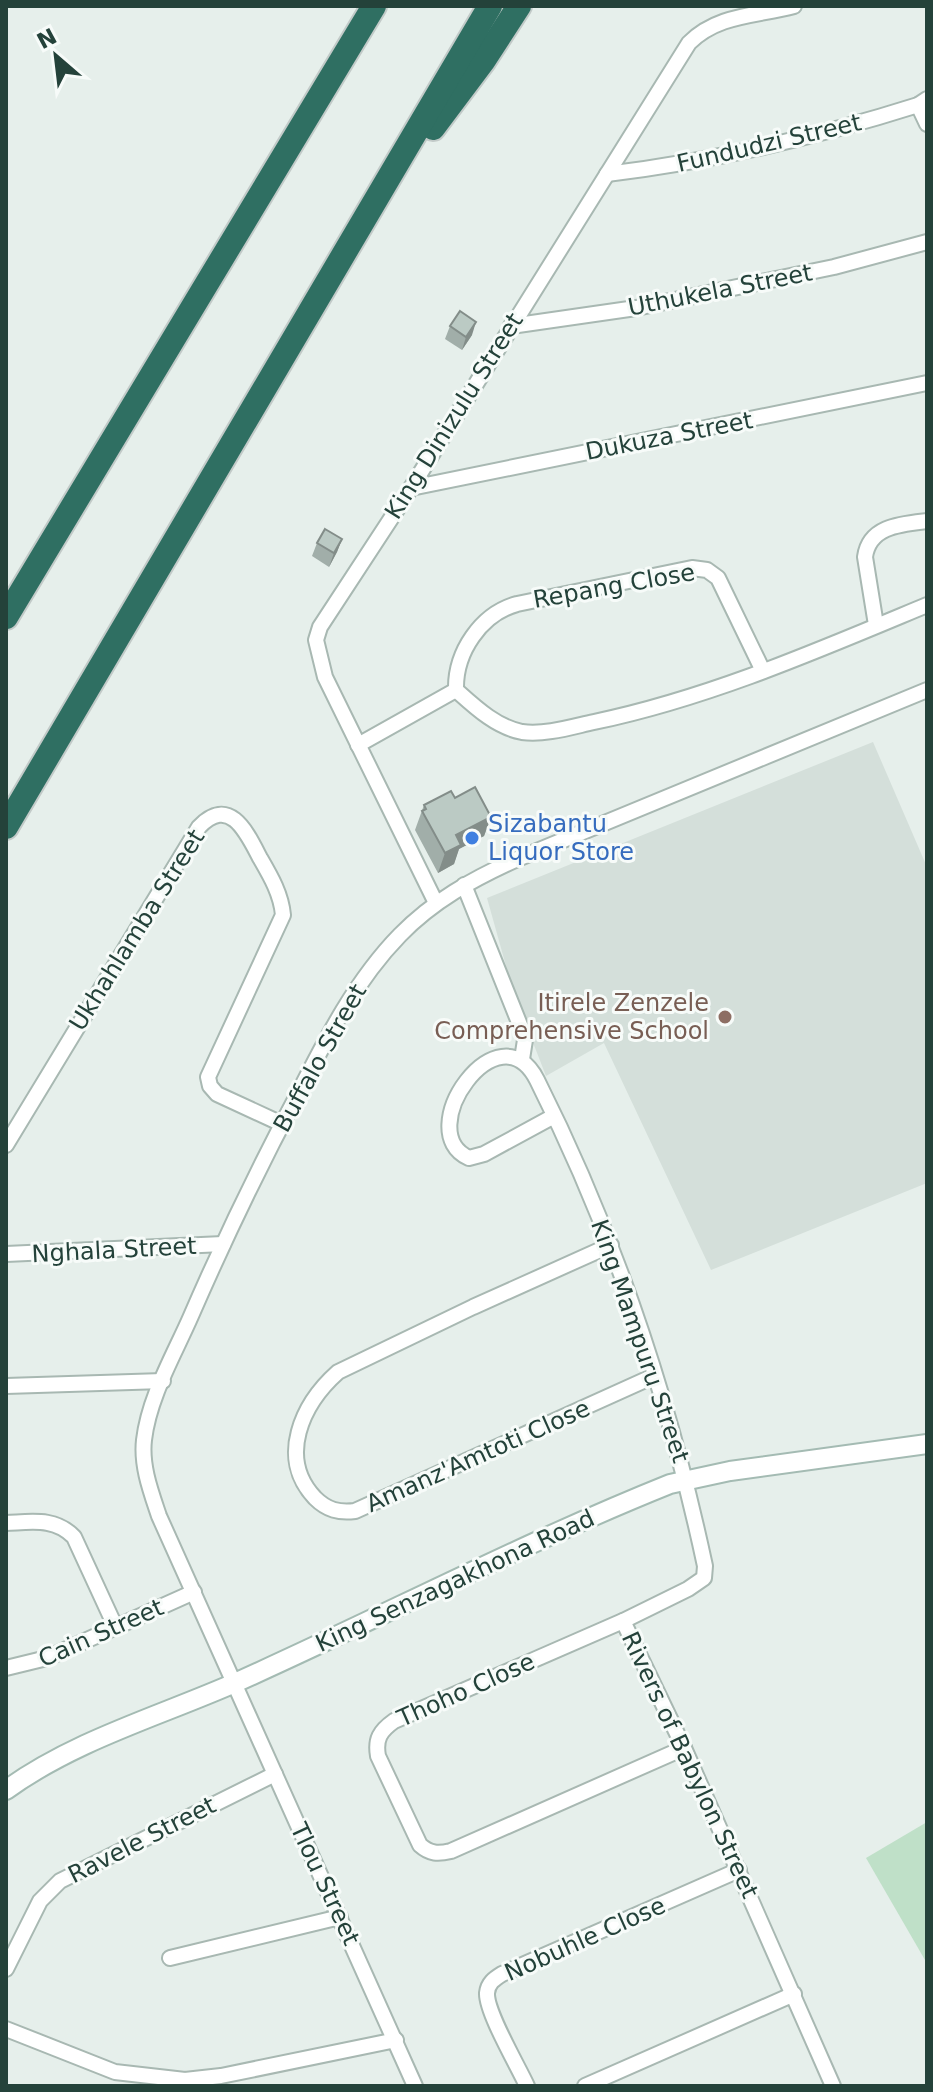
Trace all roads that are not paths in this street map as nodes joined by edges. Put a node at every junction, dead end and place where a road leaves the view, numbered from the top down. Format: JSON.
{"nodes":[{"id":1,"x":374,"y":6,"type":"edge"},
{"id":2,"x":490,"y":6,"type":"edge"},
{"id":3,"x":519,"y":6,"type":"edge"},
{"id":4,"x":794,"y":6,"type":"edge"},
{"id":5,"x":767,"y":9,"type":"edge"},
{"id":6,"x":923,"y":102,"type":"edge"},
{"id":7,"x":927,"y":124,"type":"edge"},
{"id":8,"x":607,"y":174,"type":"junction"},
{"id":9,"x":358,"y":226,"type":"junction"},
{"id":10,"x":927,"y":242,"type":"edge"},
{"id":11,"x":511,"y":326,"type":"junction"},
{"id":12,"x":927,"y":383,"type":"edge"},
{"id":13,"x":411,"y":488,"type":"junction"},
{"id":14,"x":927,"y":521,"type":"edge"},
{"id":15,"x":927,"y":605,"type":"edge"},
{"id":16,"x":6,"y":617,"type":"edge"},
{"id":17,"x":876,"y":625,"type":"junction"},
{"id":18,"x":763,"y":671,"type":"junction"},
{"id":19,"x":456,"y":690,"type":"junction"},
{"id":20,"x":927,"y":690,"type":"edge"},
{"id":21,"x":358,"y":745,"type":"junction"},
{"id":22,"x":6,"y":827,"type":"edge"},
{"id":23,"x":464,"y":885,"type":"junction"},
{"id":24,"x":436,"y":903,"type":"junction"},
{"id":25,"x":522,"y":1059,"type":"junction"},
{"id":26,"x":554,"y":1116,"type":"junction"},
{"id":27,"x":282,"y":1124,"type":"junction"},
{"id":28,"x":6,"y":1145,"type":"edge"},
{"id":29,"x":223,"y":1244,"type":"junction"},
{"id":30,"x":611,"y":1245,"type":"junction"},
{"id":31,"x":6,"y":1254,"type":"edge"},
{"id":32,"x":654,"y":1376,"type":"junction"},
{"id":33,"x":163,"y":1381,"type":"junction"},
{"id":34,"x":6,"y":1386,"type":"edge"},
{"id":35,"x":927,"y":1444,"type":"edge"},
{"id":36,"x":686,"y":1478,"type":"junction"},
{"id":37,"x":6,"y":1523,"type":"edge"},
{"id":38,"x":194,"y":1592,"type":"junction"},
{"id":39,"x":623,"y":1621,"type":"junction"},
{"id":40,"x":115,"y":1626,"type":"junction"},
{"id":41,"x":6,"y":1668,"type":"edge"},
{"id":42,"x":235,"y":1683,"type":"junction"},
{"id":43,"x":684,"y":1748,"type":"junction"},
{"id":44,"x":275,"y":1774,"type":"junction"},
{"id":45,"x":6,"y":1790,"type":"edge"},
{"id":46,"x":739,"y":1870,"type":"junction"},
{"id":47,"x":340,"y":1917,"type":"junction"},
{"id":48,"x":170,"y":1958,"type":"dead end"},
{"id":49,"x":6,"y":1969,"type":"edge"},
{"id":50,"x":794,"y":1994,"type":"junction"},
{"id":51,"x":6,"y":2029,"type":"edge"},
{"id":52,"x":396,"y":2040,"type":"junction"},
{"id":53,"x":415,"y":2086,"type":"edge"},
{"id":54,"x":527,"y":2086,"type":"edge"},
{"id":55,"x":585,"y":2086,"type":"edge"},
{"id":56,"x":833,"y":2086,"type":"edge"}],
"edges":[{"from":1,"to":16,"type":"highway"},
{"from":2,"to":9,"type":"highway"},
{"from":3,"to":9,"type":"highway"},
{"from":4,"to":5,"type":"street","name":"King Dinizulu Street"},
{"from":5,"to":8,"type":"street","name":"King Dinizulu Street"},
{"from":6,"to":7,"type":"street"},
{"from":6,"to":8,"type":"street","name":"Fundudzi Street"},
{"from":8,"to":11,"type":"street","name":"King Dinizulu Street"},
{"from":9,"to":22,"type":"highway"},
{"from":10,"to":11,"type":"street","name":"Uthukela Street"},
{"from":11,"to":13,"type":"street","name":"King Dinizulu Street"},
{"from":12,"to":13,"type":"street","name":"Dukuza Street"},
{"from":13,"to":21,"type":"street","name":"King Dinizulu Street"},
{"from":14,"to":17,"type":"street"},
{"from":15,"to":17,"type":"street"},
{"from":17,"to":18,"type":"street"},
{"from":18,"to":19,"type":"street"},
{"from":18,"to":19,"type":"street","name":"Repang Close"},
{"from":19,"to":21,"type":"street"},
{"from":20,"to":23,"type":"street","name":"Buffalo Street"},
{"from":21,"to":24,"type":"street","name":"King Dinizulu Street"},
{"from":23,"to":24,"type":"street","name":"Buffalo Street"},
{"from":23,"to":25,"type":"street","name":"King Mampuru Street"},
{"from":24,"to":27,"type":"street","name":"Buffalo Street"},
{"from":25,"to":26,"type":"street","name":"King Mampuru Street"},
{"from":25,"to":26,"type":"street"},
{"from":26,"to":30,"type":"street","name":"King Mampuru Street"},
{"from":27,"to":28,"type":"street","name":"Ukhahlamba Street"},
{"from":27,"to":29,"type":"street","name":"Buffalo Street"},
{"from":29,"to":31,"type":"street","name":"Nghala Street"},
{"from":29,"to":33,"type":"street","name":"Buffalo Street"},
{"from":30,"to":32,"type":"street","name":"King Mampuru Street"},
{"from":30,"to":32,"type":"street","name":"Amanz'Amtoti Close"},
{"from":32,"to":36,"type":"street","name":"King Mampuru Street"},
{"from":33,"to":34,"type":"street"},
{"from":33,"to":38,"type":"street","name":"Buffalo Street"},
{"from":35,"to":36,"type":"street","name":"King Senzagakhona Road"},
{"from":36,"to":39,"type":"street","name":"Rivers of Babylon Street"},
{"from":36,"to":42,"type":"street","name":"King Senzagakhona Road"},
{"from":37,"to":40,"type":"street"},
{"from":38,"to":40,"type":"street","name":"Cain Street"},
{"from":38,"to":42,"type":"street","name":"Buffalo Street"},
{"from":39,"to":43,"type":"street","name":"Rivers of Babylon Street"},
{"from":39,"to":43,"type":"street","name":"Thoho Close"},
{"from":40,"to":41,"type":"street","name":"Cain Street"},
{"from":42,"to":44,"type":"street","name":"Tlou Street"},
{"from":42,"to":45,"type":"street","name":"King Senzagakhona Road"},
{"from":43,"to":46,"type":"street","name":"Rivers of Babylon Street"},
{"from":44,"to":47,"type":"street","name":"Tlou Street"},
{"from":44,"to":49,"type":"street","name":"Ravele Street"},
{"from":46,"to":50,"type":"street","name":"Rivers of Babylon Street"},
{"from":46,"to":54,"type":"street","name":"Nobuhle Close"},
{"from":47,"to":48,"type":"street"},
{"from":47,"to":52,"type":"street","name":"Tlou Street"},
{"from":50,"to":55,"type":"street"},
{"from":50,"to":56,"type":"street","name":"Rivers of Babylon Street"},
{"from":51,"to":52,"type":"street"},
{"from":52,"to":53,"type":"street","name":"Tlou Street"}]}
